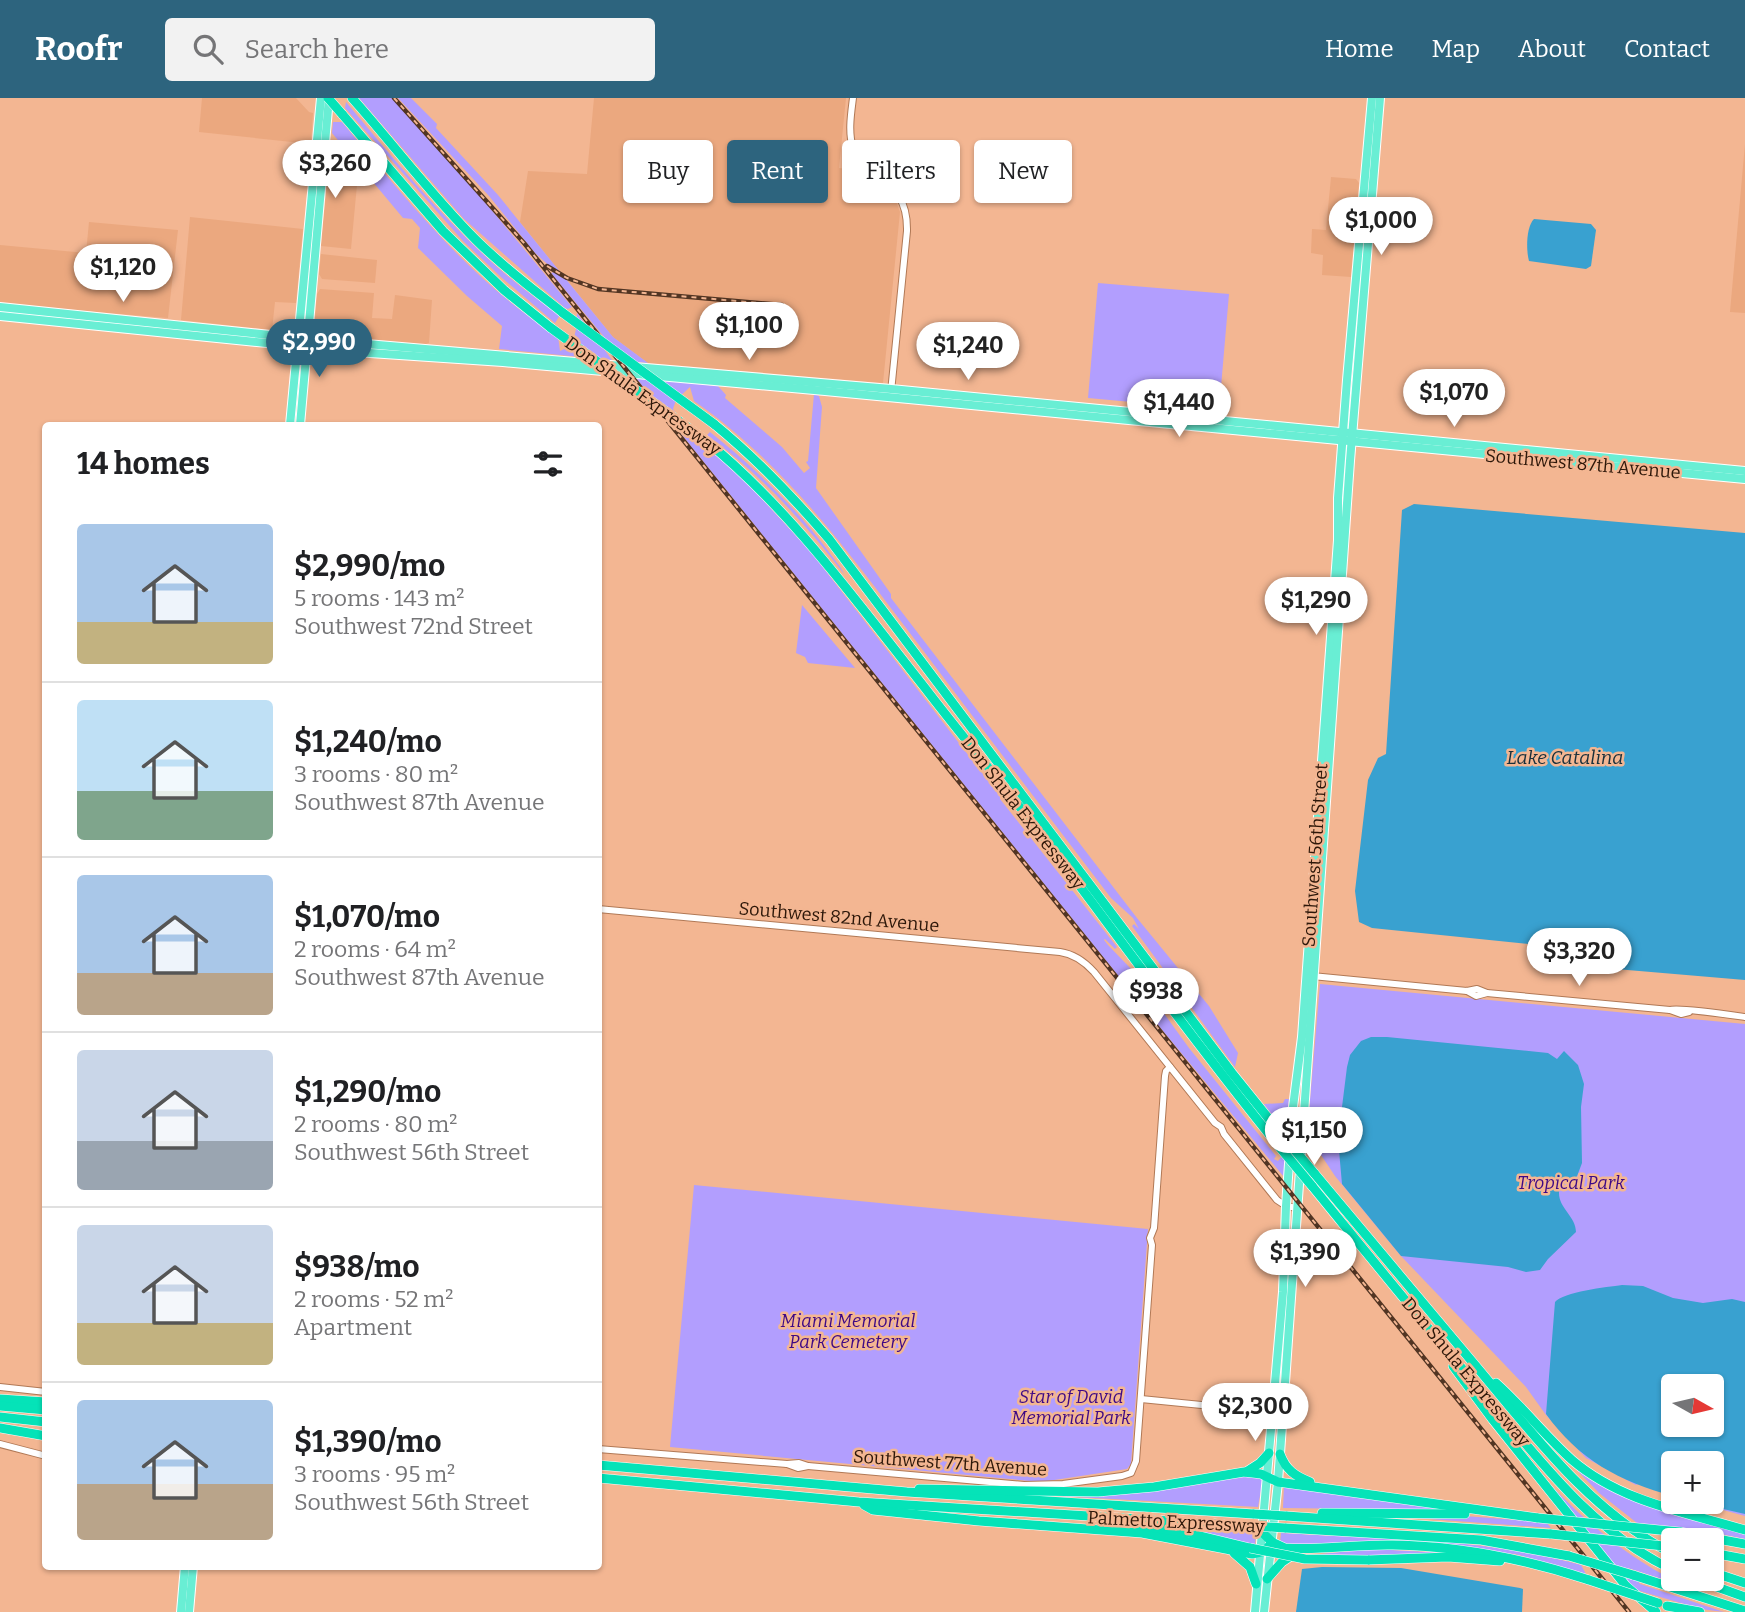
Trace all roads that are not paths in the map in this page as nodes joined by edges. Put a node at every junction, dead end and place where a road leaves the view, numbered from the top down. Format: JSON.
{"nodes":[{"id":1,"x":321,"y":98,"type":"edge"},
{"id":2,"x":328,"y":98,"type":"edge"},
{"id":3,"x":352,"y":98,"type":"edge"},
{"id":4,"x":853,"y":98,"type":"edge"},
{"id":5,"x":1372,"y":98,"type":"edge"},
{"id":6,"x":1380,"y":98,"type":"edge"},
{"id":7,"x":320,"y":148,"type":"junction"},
{"id":8,"x":310,"y":266,"type":"junction"},
{"id":9,"x":0,"y":307,"type":"edge"},
{"id":10,"x":45,"y":315,"type":"junction"},
{"id":11,"x":0,"y":316,"type":"edge"},
{"id":12,"x":100,"y":317,"type":"junction"},
{"id":13,"x":90,"y":324,"type":"junction"},
{"id":14,"x":144,"y":325,"type":"junction"},
{"id":15,"x":298,"y":342,"type":"junction"},
{"id":16,"x":308,"y":343,"type":"junction"},
{"id":17,"x":496,"y":354,"type":"junction"},
{"id":18,"x":503,"y":362,"type":"junction"},
{"id":19,"x":564,"y":364,"type":"junction"},
{"id":20,"x":891,"y":393,"type":"junction"},
{"id":21,"x":290,"y":422,"type":"edge"},
{"id":22,"x":300,"y":422,"type":"edge"},
{"id":23,"x":1347,"y":436,"type":"junction"},
{"id":24,"x":1425,"y":440,"type":"junction"},
{"id":25,"x":1415,"y":447,"type":"junction"},
{"id":26,"x":1745,"y":471,"type":"edge"},
{"id":27,"x":1673,"y":472,"type":"junction"},
{"id":28,"x":1745,"y":479,"type":"edge"},
{"id":29,"x":602,"y":909,"type":"edge"},
{"id":30,"x":1310,"y":976,"type":"junction"},
{"id":31,"x":1745,"y":1017,"type":"edge"},
{"id":32,"x":1170,"y":1067,"type":"junction"},
{"id":33,"x":1286,"y":1206,"type":"junction"},
{"id":34,"x":1297,"y":1208,"type":"junction"},
{"id":35,"x":1450,"y":1354,"type":"junction"},
{"id":36,"x":1483,"y":1375,"type":"junction"},
{"id":37,"x":0,"y":1387,"type":"edge"},
{"id":38,"x":42,"y":1392,"type":"edge"},
{"id":39,"x":0,"y":1399,"type":"edge"},
{"id":40,"x":1141,"y":1399,"type":"junction"},
{"id":41,"x":42,"y":1402,"type":"edge"},
{"id":42,"x":0,"y":1406,"type":"edge"},
{"id":43,"x":42,"y":1410,"type":"edge"},
{"id":44,"x":1277,"y":1412,"type":"junction"},
{"id":45,"x":0,"y":1417,"type":"edge"},
{"id":46,"x":42,"y":1422,"type":"edge"},
{"id":47,"x":0,"y":1428,"type":"edge"},
{"id":48,"x":42,"y":1435,"type":"edge"},
{"id":49,"x":0,"y":1444,"type":"edge"},
{"id":50,"x":602,"y":1447,"type":"edge"},
{"id":51,"x":1269,"y":1453,"type":"junction"},
{"id":52,"x":1280,"y":1454,"type":"junction"},
{"id":53,"x":42,"y":1455,"type":"edge"},
{"id":54,"x":602,"y":1465,"type":"edge"},
{"id":55,"x":1244,"y":1472,"type":"junction"},
{"id":56,"x":602,"y":1478,"type":"edge"},
{"id":57,"x":1266,"y":1478,"type":"junction"},
{"id":58,"x":1278,"y":1482,"type":"junction"},
{"id":59,"x":1314,"y":1486,"type":"junction"},
{"id":60,"x":907,"y":1492,"type":"junction"},
{"id":61,"x":859,"y":1502,"type":"junction"},
{"id":62,"x":1490,"y":1512,"type":"junction"},
{"id":63,"x":1299,"y":1516,"type":"junction"},
{"id":64,"x":1119,"y":1519,"type":"junction"},
{"id":65,"x":1257,"y":1529,"type":"junction"},
{"id":66,"x":1745,"y":1530,"type":"edge"},
{"id":67,"x":1272,"y":1542,"type":"junction"},
{"id":68,"x":1745,"y":1544,"type":"edge"},
{"id":69,"x":1661,"y":1546,"type":"edge"},
{"id":70,"x":1311,"y":1547,"type":"junction"},
{"id":71,"x":1661,"y":1547,"type":"edge"},
{"id":72,"x":1230,"y":1550,"type":"junction"},
{"id":73,"x":1259,"y":1554,"type":"junction"},
{"id":74,"x":1724,"y":1555,"type":"edge"},
{"id":75,"x":1745,"y":1559,"type":"edge"},
{"id":76,"x":1661,"y":1563,"type":"edge"},
{"id":77,"x":1554,"y":1569,"type":"junction"},
{"id":78,"x":185,"y":1570,"type":"edge"},
{"id":79,"x":193,"y":1570,"type":"edge"},
{"id":80,"x":1724,"y":1576,"type":"edge"},
{"id":81,"x":1267,"y":1579,"type":"junction"},
{"id":82,"x":1745,"y":1583,"type":"edge"},
{"id":83,"x":1256,"y":1584,"type":"junction"},
{"id":84,"x":1724,"y":1589,"type":"edge"},
{"id":85,"x":1745,"y":1597,"type":"edge"},
{"id":86,"x":1660,"y":1607,"type":"edge"},
{"id":87,"x":1745,"y":1611,"type":"edge"},
{"id":88,"x":181,"y":1612,"type":"edge"},
{"id":89,"x":189,"y":1612,"type":"edge"},
{"id":90,"x":1255,"y":1612,"type":"edge"},
{"id":91,"x":1264,"y":1612,"type":"edge"},
{"id":92,"x":1682,"y":1612,"type":"edge"},
{"id":93,"x":1700,"y":1612,"type":"edge"}],
"edges":[{"from":1,"to":7,"type":"main road"},
{"from":2,"to":7,"type":"main road"},
{"from":2,"to":35,"type":"highway","name":"Don Shula Expressway","bridge":true},
{"from":3,"to":36,"type":"highway","name":"Don Shula Expressway","bridge":true},
{"from":4,"to":20,"type":"street"},
{"from":5,"to":23,"type":"main road","name":"Southwest 56th Street"},
{"from":6,"to":23,"type":"main road","name":"Southwest 56th Street"},
{"from":7,"to":8,"type":"main road"},
{"from":8,"to":15,"type":"main road"},
{"from":8,"to":16,"type":"main road"},
{"from":9,"to":10,"type":"main road","name":"Southwest 87th Avenue"},
{"from":10,"to":11,"type":"main road","name":"Southwest 87th Avenue"},
{"from":10,"to":12,"type":"main road","name":"Southwest 87th Avenue"},
{"from":10,"to":13,"type":"main road","name":"Southwest 87th Avenue"},
{"from":12,"to":13,"type":"main road"},
{"from":12,"to":14,"type":"main road","name":"Southwest 87th Avenue"},
{"from":13,"to":14,"type":"main road","name":"Southwest 87th Avenue"},
{"from":14,"to":15,"type":"main road","name":"Southwest 87th Avenue"},
{"from":15,"to":16,"type":"main road","name":"Southwest 87th Avenue"},
{"from":15,"to":21,"type":"main road"},
{"from":16,"to":17,"type":"main road","name":"Southwest 87th Avenue"},
{"from":16,"to":18,"type":"main road","name":"Southwest 87th Avenue"},
{"from":16,"to":22,"type":"main road"},
{"from":17,"to":18,"type":"main road"},
{"from":17,"to":19,"type":"main road","name":"Southwest 87th Avenue"},
{"from":18,"to":19,"type":"main road","name":"Southwest 87th Avenue"},
{"from":19,"to":20,"type":"main road","name":"Southwest 87th Avenue"},
{"from":20,"to":23,"type":"main road","name":"Southwest 87th Avenue"},
{"from":23,"to":24,"type":"main road","name":"Southwest 87th Avenue"},
{"from":23,"to":25,"type":"main road","name":"Southwest 87th Avenue"},
{"from":23,"to":30,"type":"main road","name":"Southwest 56th Street"},
{"from":24,"to":25,"type":"main road"},
{"from":24,"to":27,"type":"main road","name":"Southwest 87th Avenue"},
{"from":25,"to":27,"type":"main road","name":"Southwest 87th Avenue"},
{"from":26,"to":27,"type":"main road","name":"Southwest 87th Avenue"},
{"from":27,"to":28,"type":"main road","name":"Southwest 87th Avenue"},
{"from":29,"to":32,"type":"street","name":"Southwest 82nd Avenue"},
{"from":30,"to":31,"type":"street"},
{"from":30,"to":33,"type":"main road","name":"Southwest 56th Street"},
{"from":30,"to":34,"type":"main road","name":"Southwest 56th Street"},
{"from":32,"to":33,"type":"street"},
{"from":32,"to":40,"type":"street"},
{"from":33,"to":34,"type":"street"},
{"from":33,"to":44,"type":"main road","name":"Southwest 56th Street"},
{"from":34,"to":44,"type":"main road","name":"Southwest 56th Street"},
{"from":35,"to":76,"type":"highway","name":"Don Shula Expressway"},
{"from":35,"to":86,"type":"highway"},
{"from":36,"to":66,"type":"highway"},
{"from":36,"to":71,"type":"highway","name":"Don Shula Expressway"},
{"from":37,"to":38,"type":"street"},
{"from":39,"to":41,"type":"highway"},
{"from":40,"to":44,"type":"street"},
{"from":40,"to":50,"type":"street","name":"Southwest 77th Avenue"},
{"from":42,"to":43,"type":"highway"},
{"from":44,"to":51,"type":"main road","name":"Southwest 56th Street"},
{"from":44,"to":52,"type":"main road","name":"Southwest 56th Street"},
{"from":45,"to":46,"type":"highway"},
{"from":47,"to":48,"type":"highway"},
{"from":49,"to":53,"type":"street"},
{"from":51,"to":55,"type":"highway"},
{"from":51,"to":57,"type":"main road","name":"Southwest 56th Street"},
{"from":52,"to":58,"type":"main road","name":"Southwest 56th Street"},
{"from":52,"to":59,"type":"highway"},
{"from":54,"to":60,"type":"highway","name":"Palmetto Expressway"},
{"from":55,"to":57,"type":"highway"},
{"from":55,"to":60,"type":"highway"},
{"from":56,"to":61,"type":"highway","name":"Palmetto Expressway"},
{"from":57,"to":58,"type":"highway"},
{"from":57,"to":65,"type":"main road","name":"Southwest 56th Street"},
{"from":58,"to":59,"type":"highway"},
{"from":58,"to":67,"type":"main road","name":"Southwest 56th Street"},
{"from":59,"to":62,"type":"highway"},
{"from":60,"to":63,"type":"highway","name":"Palmetto Expressway","bridge":true},
{"from":61,"to":64,"type":"highway","name":"Palmetto Expressway"},
{"from":61,"to":72,"type":"highway"},
{"from":62,"to":63,"type":"highway"},
{"from":62,"to":68,"type":"highway","bridge":true},
{"from":63,"to":69,"type":"highway","name":"Palmetto Expressway","bridge":true},
{"from":64,"to":65,"type":"highway","name":"Palmetto Expressway"},
{"from":64,"to":77,"type":"highway","bridge":true},
{"from":65,"to":67,"type":"highway"},
{"from":65,"to":73,"type":"main road","name":"Southwest 56th Street"},
{"from":65,"to":87,"type":"highway","name":"Palmetto Expressway","bridge":true},
{"from":67,"to":70,"type":"highway"},
{"from":67,"to":73,"type":"highway"},
{"from":67,"to":81,"type":"main road","name":"Southwest 56th Street"},
{"from":70,"to":77,"type":"highway"},
{"from":70,"to":81,"type":"highway"},
{"from":72,"to":73,"type":"highway"},
{"from":72,"to":83,"type":"highway"},
{"from":73,"to":83,"type":"main road","name":"Southwest 56th Street"},
{"from":74,"to":75,"type":"highway"},
{"from":77,"to":86,"type":"highway","bridge":true},
{"from":78,"to":88,"type":"main road"},
{"from":79,"to":89,"type":"main road"},
{"from":80,"to":82,"type":"highway"},
{"from":81,"to":91,"type":"main road","name":"Southwest 56th Street"},
{"from":83,"to":90,"type":"main road","name":"Southwest 56th Street"},
{"from":84,"to":85,"type":"highway"},
{"from":86,"to":92,"type":"highway"},
{"from":86,"to":93,"type":"highway"}]}
